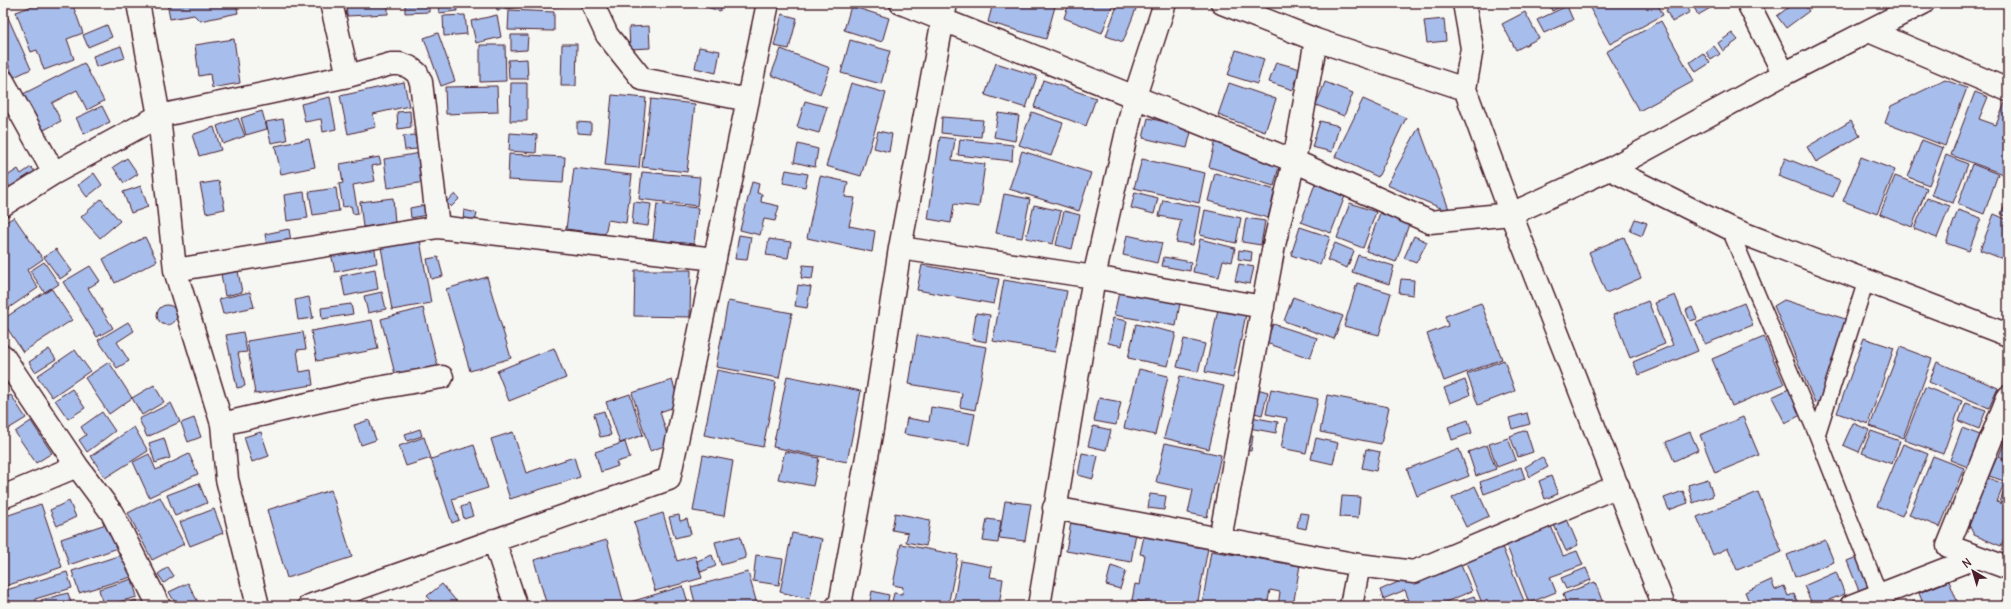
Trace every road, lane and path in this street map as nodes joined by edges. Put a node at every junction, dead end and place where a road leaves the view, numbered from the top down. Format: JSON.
{"nodes":[{"id":1,"x":138,"y":3,"type":"edge"},
{"id":2,"x":331,"y":3,"type":"edge"},
{"id":3,"x":592,"y":3,"type":"edge"},
{"id":4,"x":768,"y":3,"type":"edge"},
{"id":5,"x":901,"y":3,"type":"edge"},
{"id":6,"x":1165,"y":3,"type":"edge"},
{"id":7,"x":1222,"y":3,"type":"edge"},
{"id":8,"x":1464,"y":3,"type":"edge"},
{"id":9,"x":1748,"y":3,"type":"edge"},
{"id":10,"x":1923,"y":3,"type":"edge"},
{"id":11,"x":944,"y":11,"type":"edge"},
{"id":12,"x":1869,"y":31,"type":"junction"},
{"id":13,"x":1316,"y":40,"type":"junction"},
{"id":14,"x":1784,"y":74,"type":"junction"},
{"id":15,"x":348,"y":76,"type":"junction"},
{"id":16,"x":3,"y":81,"type":"edge"},
{"id":17,"x":1465,"y":89,"type":"junction"},
{"id":18,"x":2008,"y":90,"type":"edge"},
{"id":19,"x":1135,"y":96,"type":"junction"},
{"id":20,"x":748,"y":100,"type":"junction"},
{"id":21,"x":159,"y":116,"type":"junction"},
{"id":22,"x":1294,"y":161,"type":"junction"},
{"id":23,"x":1610,"y":169,"type":"junction"},
{"id":24,"x":54,"y":173,"type":"junction"},
{"id":25,"x":3,"y":205,"type":"edge"},
{"id":26,"x":1511,"y":214,"type":"junction"},
{"id":27,"x":438,"y":227,"type":"junction"},
{"id":28,"x":1729,"y":228,"type":"junction"},
{"id":29,"x":900,"y":248,"type":"junction"},
{"id":30,"x":715,"y":259,"type":"junction"},
{"id":31,"x":174,"y":270,"type":"junction"},
{"id":32,"x":1094,"y":277,"type":"junction"},
{"id":33,"x":1866,"y":281,"type":"junction"},
{"id":34,"x":1263,"y":307,"type":"junction"},
{"id":35,"x":2008,"y":335,"type":"edge"},
{"id":36,"x":3,"y":356,"type":"edge"},
{"id":37,"x":442,"y":377,"type":"dead end"},
{"id":38,"x":2008,"y":397,"type":"edge"},
{"id":39,"x":222,"y":424,"type":"junction"},
{"id":40,"x":1817,"y":435,"type":"junction"},
{"id":41,"x":77,"y":466,"type":"junction"},
{"id":42,"x":1618,"y":486,"type":"junction"},
{"id":43,"x":3,"y":497,"type":"edge"},
{"id":44,"x":1054,"y":508,"type":"junction"},
{"id":45,"x":1220,"y":539,"type":"junction"},
{"id":46,"x":494,"y":540,"type":"junction"},
{"id":47,"x":1977,"y":557,"type":"junction"},
{"id":48,"x":1359,"y":565,"type":"junction"},
{"id":49,"x":2008,"y":568,"type":"edge"},
{"id":50,"x":1882,"y":601,"type":"edge"},
{"id":51,"x":159,"y":606,"type":"edge"},
{"id":52,"x":258,"y":606,"type":"edge"},
{"id":53,"x":309,"y":606,"type":"edge"},
{"id":54,"x":516,"y":606,"type":"edge"},
{"id":55,"x":837,"y":606,"type":"edge"},
{"id":56,"x":1039,"y":606,"type":"edge"},
{"id":57,"x":1351,"y":606,"type":"edge"},
{"id":58,"x":1664,"y":606,"type":"edge"},
{"id":59,"x":1851,"y":606,"type":"edge"}],
"edges":[{"from":1,"to":21,"type":"street"},
{"from":2,"to":15,"type":"street"},
{"from":3,"to":20,"type":"street"},
{"from":4,"to":20,"type":"street"},
{"from":5,"to":11,"type":"street"},
{"from":6,"to":19,"type":"street"},
{"from":7,"to":13,"type":"street"},
{"from":8,"to":17,"type":"street"},
{"from":9,"to":14,"type":"street"},
{"from":10,"to":12,"type":"street"},
{"from":11,"to":19,"type":"street"},
{"from":11,"to":29,"type":"street"},
{"from":12,"to":14,"type":"street"},
{"from":12,"to":18,"type":"street"},
{"from":13,"to":17,"type":"street"},
{"from":13,"to":22,"type":"street"},
{"from":14,"to":23,"type":"street"},
{"from":15,"to":21,"type":"street"},
{"from":15,"to":27,"type":"street"},
{"from":16,"to":24,"type":"street"},
{"from":17,"to":26,"type":"street"},
{"from":19,"to":22,"type":"street"},
{"from":19,"to":32,"type":"street"},
{"from":20,"to":30,"type":"street"},
{"from":21,"to":24,"type":"street"},
{"from":21,"to":31,"type":"street"},
{"from":22,"to":26,"type":"street"},
{"from":22,"to":34,"type":"street"},
{"from":23,"to":26,"type":"street"},
{"from":23,"to":28,"type":"street"},
{"from":24,"to":25,"type":"street"},
{"from":26,"to":42,"type":"street"},
{"from":27,"to":30,"type":"street"},
{"from":27,"to":31,"type":"street"},
{"from":28,"to":33,"type":"street"},
{"from":28,"to":40,"type":"lane"},
{"from":29,"to":32,"type":"street"},
{"from":29,"to":55,"type":"street"},
{"from":30,"to":46,"type":"street"},
{"from":31,"to":39,"type":"street"},
{"from":32,"to":34,"type":"street"},
{"from":32,"to":44,"type":"street"},
{"from":33,"to":35,"type":"street"},
{"from":33,"to":40,"type":"lane"},
{"from":34,"to":45,"type":"street"},
{"from":36,"to":41,"type":"street"},
{"from":37,"to":39,"type":"street"},
{"from":38,"to":47,"type":"street"},
{"from":39,"to":52,"type":"street"},
{"from":40,"to":50,"type":"lane"},
{"from":41,"to":43,"type":"street"},
{"from":41,"to":51,"type":"street"},
{"from":42,"to":48,"type":"street"},
{"from":42,"to":58,"type":"street"},
{"from":44,"to":45,"type":"street"},
{"from":44,"to":56,"type":"street"},
{"from":45,"to":48,"type":"street"},
{"from":46,"to":53,"type":"street"},
{"from":46,"to":54,"type":"street"},
{"from":47,"to":49,"type":"street"},
{"from":47,"to":50,"type":"street"},
{"from":48,"to":57,"type":"street"},
{"from":50,"to":59,"type":"street"}]}
